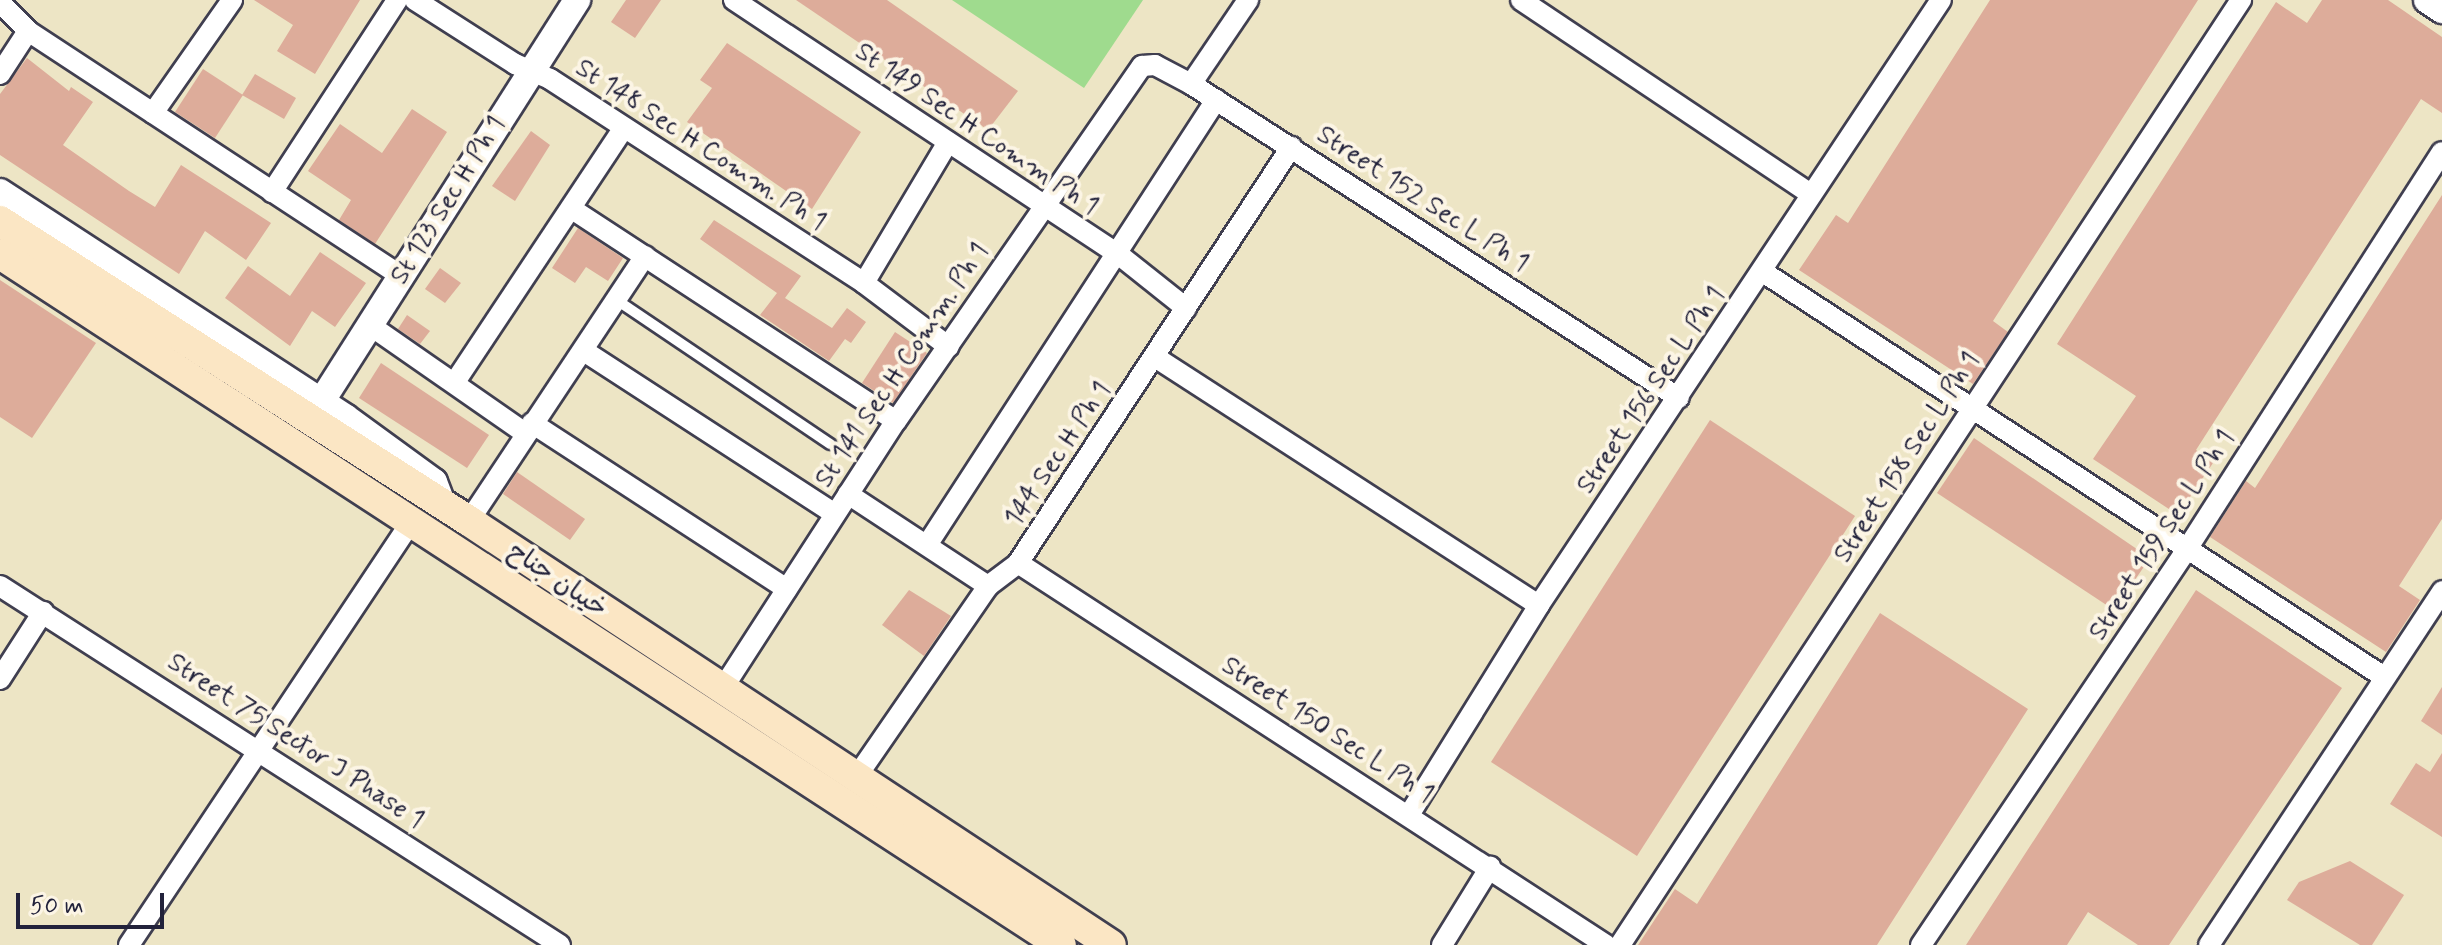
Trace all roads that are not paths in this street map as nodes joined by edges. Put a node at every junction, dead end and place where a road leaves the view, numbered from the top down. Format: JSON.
{"nodes":[{"id":1,"x":232,"y":0,"type":"edge"},
{"id":2,"x":397,"y":0,"type":"edge"},
{"id":3,"x":415,"y":0,"type":"edge"},
{"id":4,"x":577,"y":0,"type":"edge"},
{"id":5,"x":734,"y":0,"type":"edge"},
{"id":6,"x":1248,"y":0,"type":"edge"},
{"id":7,"x":1521,"y":0,"type":"edge"},
{"id":8,"x":1941,"y":0,"type":"edge"},
{"id":9,"x":2241,"y":0,"type":"edge"},
{"id":10,"x":2427,"y":0,"type":"edge"},
{"id":11,"x":0,"y":2,"type":"edge"},
{"id":12,"x":2442,"y":10,"type":"edge"},
{"id":13,"x":28,"y":31,"type":"junction"},
{"id":14,"x":531,"y":71,"type":"junction"},
{"id":15,"x":0,"y":74,"type":"edge"},
{"id":16,"x":1132,"y":74,"type":"joint"},
{"id":17,"x":1191,"y":84,"type":"junction"},
{"id":18,"x":1216,"y":100,"type":"junction"},
{"id":19,"x":153,"y":113,"type":"junction"},
{"id":20,"x":624,"y":128,"type":"junction"},
{"id":21,"x":948,"y":142,"type":"junction"},
{"id":22,"x":1291,"y":147,"type":"junction"},
{"id":23,"x":2442,"y":152,"type":"edge"},
{"id":24,"x":0,"y":192,"type":"edge"},
{"id":25,"x":272,"y":192,"type":"junction"},
{"id":26,"x":1811,"y":194,"type":"junction"},
{"id":27,"x":1043,"y":206,"type":"junction"},
{"id":28,"x":572,"y":209,"type":"junction"},
{"id":29,"x":0,"y":221,"type":"edge"},
{"id":30,"x":0,"y":254,"type":"edge"},
{"id":31,"x":1118,"y":254,"type":"junction"},
{"id":32,"x":645,"y":256,"type":"junction"},
{"id":33,"x":1763,"y":272,"type":"junction"},
{"id":34,"x":402,"y":277,"type":"junction"},
{"id":35,"x":864,"y":283,"type":"junction"},
{"id":36,"x":618,"y":301,"type":"junction"},
{"id":37,"x":1186,"y":308,"type":"junction"},
{"id":38,"x":371,"y":326,"type":"junction"},
{"id":39,"x":949,"y":347,"type":"junction"},
{"id":40,"x":584,"y":351,"type":"junction"},
{"id":41,"x":1155,"y":357,"type":"junction"},
{"id":42,"x":455,"y":382,"type":"junction"},
{"id":43,"x":1679,"y":398,"type":"junction"},
{"id":44,"x":321,"y":402,"type":"junction"},
{"id":45,"x":1973,"y":407,"type":"junction"},
{"id":46,"x":896,"y":421,"type":"junction"},
{"id":47,"x":528,"y":428,"type":"junction"},
{"id":48,"x":830,"y":444,"type":"dead end"},
{"id":49,"x":848,"y":494,"type":"junction"},
{"id":50,"x":443,"y":505,"type":"junction"},
{"id":51,"x":835,"y":514,"type":"junction"},
{"id":52,"x":413,"y":519,"type":"junction"},
{"id":53,"x":469,"y":521,"type":"junction"},
{"id":54,"x":927,"y":545,"type":"junction"},
{"id":55,"x":2189,"y":546,"type":"junction"},
{"id":56,"x":1018,"y":563,"type":"junction"},
{"id":57,"x":0,"y":586,"type":"edge"},
{"id":58,"x":988,"y":586,"type":"junction"},
{"id":59,"x":787,"y":589,"type":"junction"},
{"id":60,"x":2442,"y":591,"type":"edge"},
{"id":61,"x":1539,"y":605,"type":"junction"},
{"id":62,"x":43,"y":612,"type":"junction"},
{"id":63,"x":2384,"y":677,"type":"junction"},
{"id":64,"x":0,"y":679,"type":"edge"},
{"id":65,"x":721,"y":691,"type":"junction"},
{"id":66,"x":258,"y":749,"type":"junction"},
{"id":67,"x":855,"y":779,"type":"junction"},
{"id":68,"x":1409,"y":815,"type":"junction"},
{"id":69,"x":1490,"y":867,"type":"junction"},
{"id":70,"x":129,"y":945,"type":"edge"},
{"id":71,"x":560,"y":945,"type":"edge"},
{"id":72,"x":1061,"y":945,"type":"edge"},
{"id":73,"x":1111,"y":945,"type":"edge"},
{"id":74,"x":1442,"y":945,"type":"edge"},
{"id":75,"x":1606,"y":945,"type":"edge"},
{"id":76,"x":1620,"y":945,"type":"edge"},
{"id":77,"x":1921,"y":945,"type":"edge"},
{"id":78,"x":2209,"y":945,"type":"edge"}],
"edges":[{"from":1,"to":19,"type":"street"},
{"from":2,"to":25,"type":"street"},
{"from":3,"to":14,"type":"street","name":"St 148 Sec H Comm. Ph 1"},
{"from":4,"to":14,"type":"street","name":"St 123 Sec H Ph 1"},
{"from":5,"to":21,"type":"street","name":"St 149 Sec H Comm Ph 1"},
{"from":6,"to":17,"type":"street"},
{"from":7,"to":26,"type":"street"},
{"from":8,"to":26,"type":"street","name":"Street 156 Sec L Ph 1"},
{"from":9,"to":45,"type":"street","name":"Street 158 Sec L Ph 1"},
{"from":10,"to":12,"type":"street"},
{"from":11,"to":13,"type":"street"},
{"from":13,"to":15,"type":"street"},
{"from":13,"to":19,"type":"street"},
{"from":14,"to":20,"type":"street","name":"St 148 Sec H Comm. Ph 1"},
{"from":14,"to":34,"type":"street","name":"St 123 Sec H Ph 1"},
{"from":16,"to":17,"type":"street","name":"Street 152 Sec L Ph 1"},
{"from":16,"to":27,"type":"street","name":"St 141 Sec H Comm. Ph 1"},
{"from":17,"to":18,"type":"street","name":"Street 152 Sec L Ph 1"},
{"from":18,"to":22,"type":"street","name":"Street 152 Sec L Ph 1"},
{"from":18,"to":31,"type":"street"},
{"from":19,"to":25,"type":"street"},
{"from":20,"to":28,"type":"street"},
{"from":20,"to":35,"type":"street","name":"St 148 Sec H Comm. Ph 1"},
{"from":21,"to":27,"type":"street","name":"St 149 Sec H Comm Ph 1"},
{"from":21,"to":35,"type":"street"},
{"from":22,"to":37,"type":"street","name":"144 Sec H Ph 1"},
{"from":22,"to":43,"type":"street","name":"Street 152 Sec L Ph 1"},
{"from":23,"to":55,"type":"street","name":"Street 159 Sec L Ph 1"},
{"from":24,"to":44,"type":"street"},
{"from":25,"to":34,"type":"street"},
{"from":26,"to":33,"type":"street","name":"Street 156 Sec L Ph 1"},
{"from":27,"to":31,"type":"street","name":"St 149 Sec H Comm Ph 1"},
{"from":27,"to":39,"type":"street","name":"St 141 Sec H Comm. Ph 1"},
{"from":28,"to":32,"type":"street"},
{"from":28,"to":42,"type":"street"},
{"from":29,"to":50,"type":"main road","name":"خیبان جناح"},
{"from":30,"to":52,"type":"main road","name":"خیبان جناح"},
{"from":31,"to":37,"type":"street","name":"St 149 Sec H Comm Ph 1"},
{"from":31,"to":54,"type":"street"},
{"from":32,"to":36,"type":"street"},
{"from":32,"to":46,"type":"street"},
{"from":33,"to":43,"type":"street","name":"Street 156 Sec L Ph 1"},
{"from":33,"to":45,"type":"street"},
{"from":34,"to":38,"type":"street","name":"St 123 Sec H Ph 1"},
{"from":35,"to":39,"type":"street","name":"St 148 Sec H Comm. Ph 1"},
{"from":36,"to":40,"type":"street"},
{"from":36,"to":48,"type":"lane"},
{"from":37,"to":41,"type":"street","name":"144 Sec H Ph 1"},
{"from":38,"to":42,"type":"street"},
{"from":38,"to":44,"type":"street","name":"St 123 Sec H Ph 1"},
{"from":39,"to":46,"type":"street","name":"St 141 Sec H Comm. Ph 1"},
{"from":40,"to":47,"type":"street"},
{"from":40,"to":51,"type":"street"},
{"from":41,"to":56,"type":"street","name":"144 Sec H Ph 1"},
{"from":41,"to":61,"type":"street"},
{"from":42,"to":47,"type":"street"},
{"from":43,"to":61,"type":"street","name":"Street 156 Sec L Ph 1"},
{"from":44,"to":50,"type":"street"},
{"from":45,"to":55,"type":"street"},
{"from":45,"to":76,"type":"street","name":"Street 158 Sec L Ph 1"},
{"from":46,"to":49,"type":"street","name":"St 141 Sec H Comm. Ph 1"},
{"from":47,"to":53,"type":"street"},
{"from":47,"to":59,"type":"street"},
{"from":49,"to":51,"type":"street","name":"St 141 Sec H Comm. Ph 1"},
{"from":49,"to":54,"type":"street"},
{"from":50,"to":53,"type":"main road","name":"خیبان جناح"},
{"from":51,"to":59,"type":"street","name":"St 141 Sec H Comm. Ph 1"},
{"from":52,"to":66,"type":"street"},
{"from":52,"to":72,"type":"main road","name":"خیبان جناح"},
{"from":53,"to":65,"type":"main road","name":"خیبان جناح"},
{"from":54,"to":58,"type":"street"},
{"from":55,"to":63,"type":"street"},
{"from":55,"to":77,"type":"street","name":"Street 159 Sec L Ph 1"},
{"from":56,"to":58,"type":"street","name":"144 Sec H Ph 1"},
{"from":56,"to":68,"type":"street","name":"Street 150 Sec L Ph 1"},
{"from":57,"to":62,"type":"street","name":"Street 75 Sector J Phase 1"},
{"from":58,"to":67,"type":"street","name":"144 Sec H Ph 1"},
{"from":59,"to":65,"type":"street","name":"St 141 Sec H Comm. Ph 1"},
{"from":60,"to":63,"type":"street"},
{"from":61,"to":68,"type":"street","name":"Street 156 Sec L Ph 1"},
{"from":62,"to":64,"type":"street"},
{"from":62,"to":66,"type":"street","name":"Street 75 Sector J Phase 1"},
{"from":63,"to":78,"type":"street"},
{"from":65,"to":67,"type":"main road","name":"خیبان جناح"},
{"from":66,"to":70,"type":"street"},
{"from":66,"to":71,"type":"street","name":"Street 75 Sector J Phase 1"},
{"from":67,"to":73,"type":"main road","name":"خیبان جناح"},
{"from":68,"to":69,"type":"street","name":"Street 150 Sec L Ph 1"},
{"from":69,"to":74,"type":"street"},
{"from":69,"to":75,"type":"street","name":"Street 150 Sec L Ph 1"}]}
